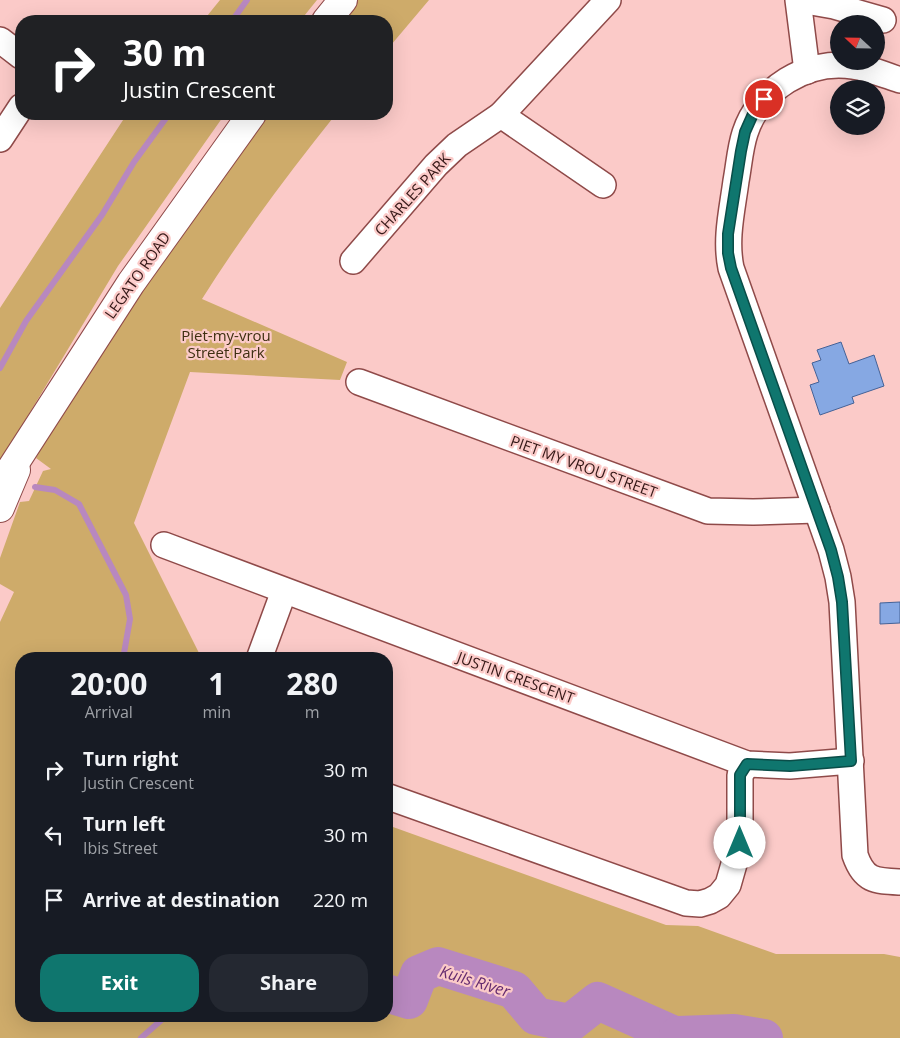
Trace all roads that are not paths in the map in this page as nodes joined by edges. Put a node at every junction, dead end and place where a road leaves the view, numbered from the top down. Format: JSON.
{"nodes":[{"id":1,"x":343,"y":0,"type":"edge"},
{"id":2,"x":608,"y":0,"type":"edge"},
{"id":3,"x":799,"y":0,"type":"edge"},
{"id":4,"x":331,"y":15,"type":"edge"},
{"id":5,"x":866,"y":15,"type":"edge"},
{"id":6,"x":0,"y":40,"type":"edge"},
{"id":7,"x":15,"y":51,"type":"edge"},
{"id":8,"x":807,"y":71,"type":"junction"},
{"id":9,"x":900,"y":80,"type":"edge"},
{"id":10,"x":501,"y":115,"type":"junction"},
{"id":11,"x":15,"y":116,"type":"edge"},
{"id":12,"x":248,"y":120,"type":"edge"},
{"id":13,"x":0,"y":140,"type":"edge"},
{"id":14,"x":603,"y":185,"type":"dead end"},
{"id":15,"x":354,"y":260,"type":"dead end"},
{"id":16,"x":359,"y":382,"type":"dead end"},
{"id":17,"x":28,"y":441,"type":"junction"},
{"id":18,"x":0,"y":486,"type":"edge"},
{"id":19,"x":0,"y":508,"type":"edge"},
{"id":20,"x":817,"y":510,"type":"junction"},
{"id":21,"x":164,"y":545,"type":"dead end"},
{"id":22,"x":284,"y":591,"type":"junction"},
{"id":23,"x":262,"y":652,"type":"edge"},
{"id":24,"x":851,"y":761,"type":"junction"},
{"id":25,"x":747,"y":764,"type":"junction"},
{"id":26,"x":393,"y":798,"type":"edge"},
{"id":27,"x":900,"y":882,"type":"edge"}],
"edges":[{"from":1,"to":4,"type":"street"},
{"from":2,"to":10,"type":"street","name":"CHARLES PARK"},
{"from":3,"to":5,"type":"street"},
{"from":3,"to":8,"type":"street"},
{"from":6,"to":7,"type":"street"},
{"from":8,"to":9,"type":"street"},
{"from":8,"to":20,"type":"street"},
{"from":10,"to":14,"type":"street"},
{"from":10,"to":15,"type":"street","name":"CHARLES PARK"},
{"from":11,"to":13,"type":"street"},
{"from":12,"to":17,"type":"street","name":"LEGATO ROAD"},
{"from":16,"to":20,"type":"street","name":"PIET MY VROU STREET"},
{"from":17,"to":18,"type":"street","name":"LEGATO ROAD"},
{"from":17,"to":19,"type":"street","name":"LEGATO ROAD"},
{"from":20,"to":24,"type":"street"},
{"from":21,"to":22,"type":"street","name":"JUSTIN CRESCENT"},
{"from":22,"to":23,"type":"street"},
{"from":22,"to":25,"type":"street","name":"JUSTIN CRESCENT"},
{"from":24,"to":25,"type":"street","name":"JUSTIN CRESCENT"},
{"from":24,"to":27,"type":"street"},
{"from":25,"to":26,"type":"street"}]}
